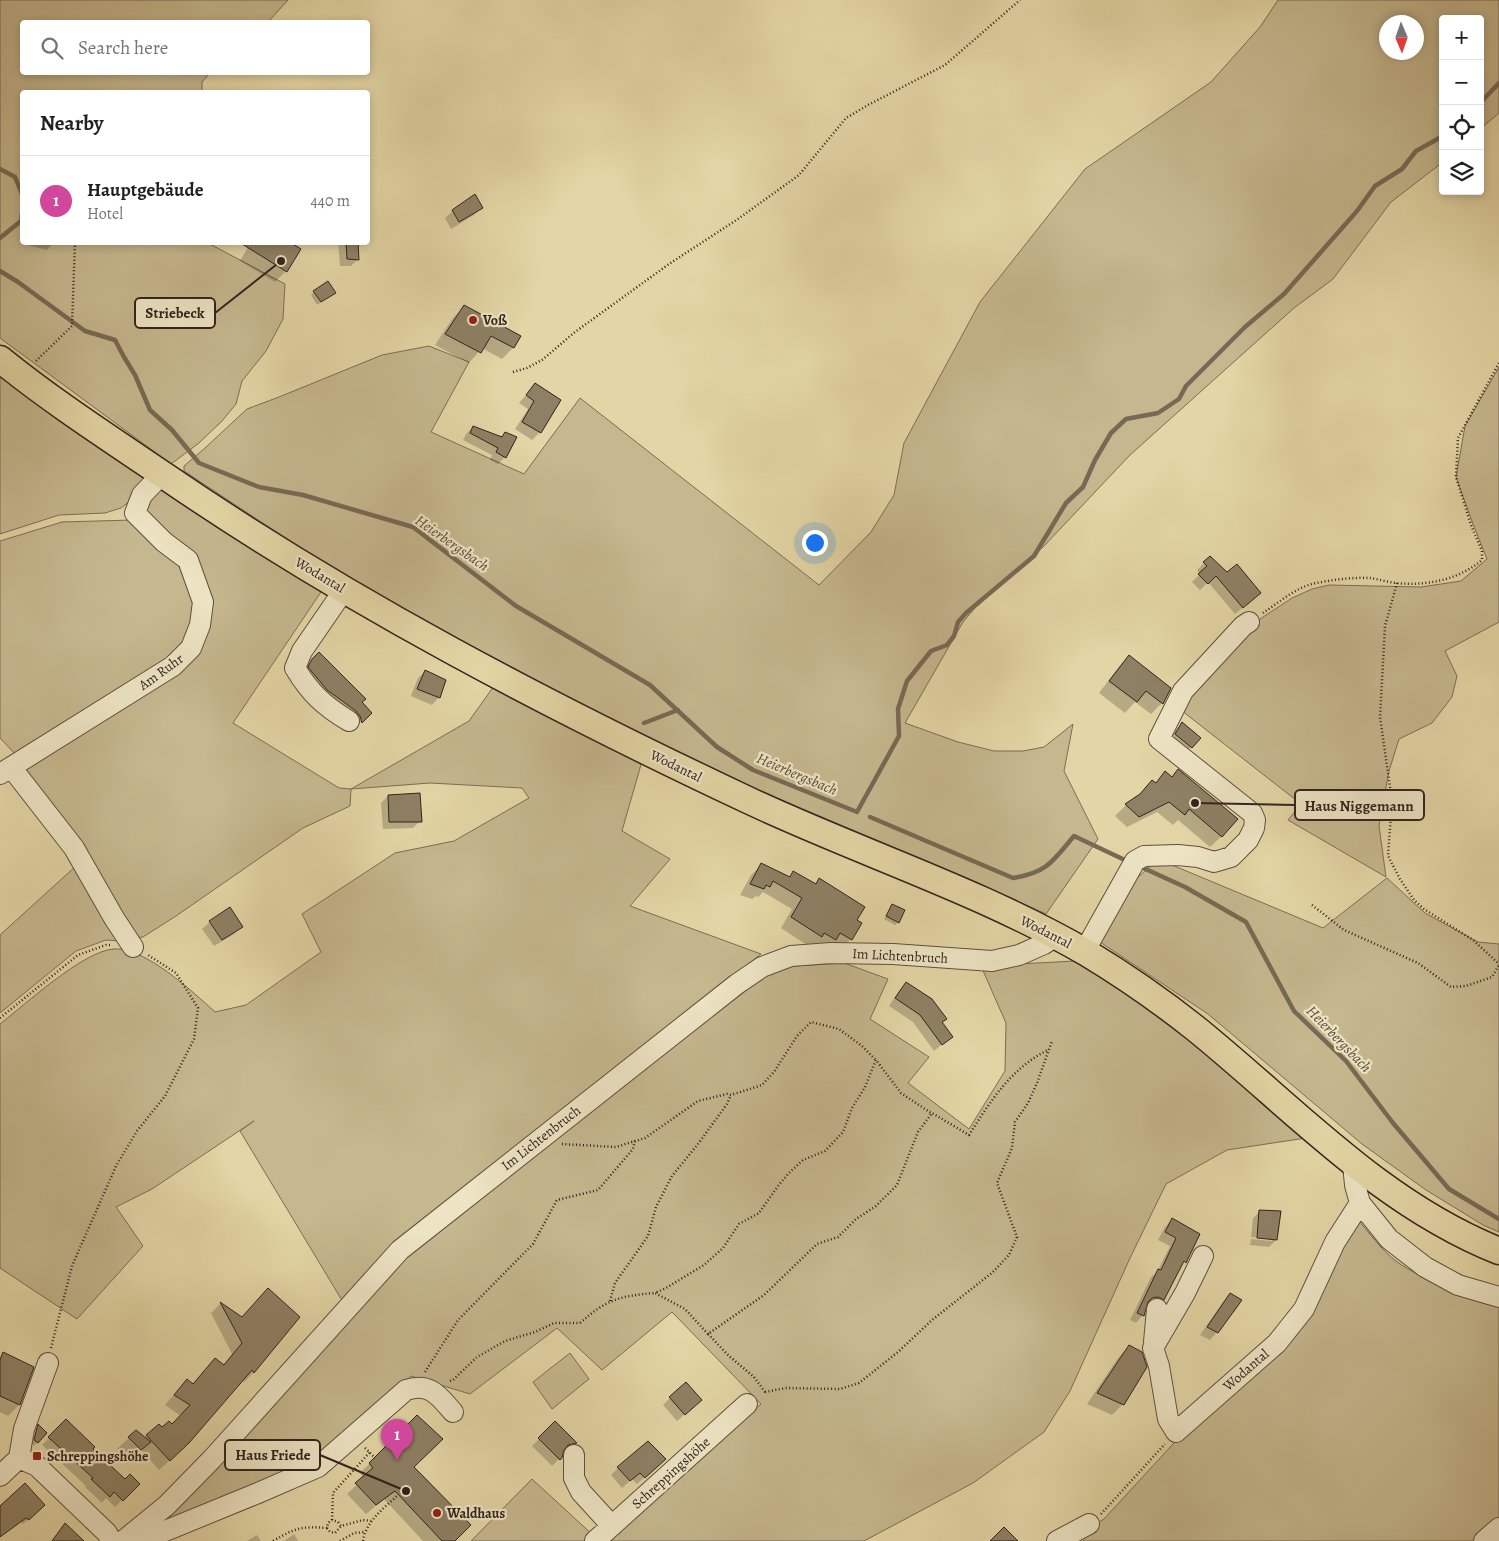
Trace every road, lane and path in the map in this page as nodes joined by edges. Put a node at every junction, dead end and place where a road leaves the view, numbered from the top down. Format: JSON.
{"nodes":[{"id":1,"x":1020,"y":0,"type":"edge"},
{"id":2,"x":75,"y":245,"type":"edge"},
{"id":3,"x":0,"y":359,"type":"edge"},
{"id":4,"x":1499,"y":363,"type":"edge"},
{"id":5,"x":513,"y":372,"type":"dead end"},
{"id":6,"x":21,"y":376,"type":"junction"},
{"id":7,"x":162,"y":474,"type":"junction"},
{"id":8,"x":1397,"y":583,"type":"junction"},
{"id":9,"x":344,"y":590,"type":"junction"},
{"id":10,"x":1249,"y":622,"type":"joint"},
{"id":11,"x":349,"y":722,"type":"dead end"},
{"id":12,"x":6,"y":771,"type":"edge"},
{"id":13,"x":1312,"y":905,"type":"dead end"},
{"id":14,"x":1056,"y":936,"type":"junction"},
{"id":15,"x":133,"y":946,"type":"junction"},
{"id":16,"x":1084,"y":952,"type":"junction"},
{"id":17,"x":1499,"y":964,"type":"edge"},
{"id":18,"x":0,"y":1018,"type":"edge"},
{"id":19,"x":1052,"y":1041,"type":"dead end"},
{"id":20,"x":1048,"y":1050,"type":"junction"},
{"id":21,"x":876,"y":1060,"type":"junction"},
{"id":22,"x":731,"y":1095,"type":"junction"},
{"id":23,"x":932,"y":1113,"type":"junction"},
{"id":24,"x":547,"y":1133,"type":"junction"},
{"id":25,"x":635,"y":1140,"type":"junction"},
{"id":26,"x":1353,"y":1164,"type":"junction"},
{"id":27,"x":1360,"y":1203,"type":"junction"},
{"id":28,"x":1499,"y":1251,"type":"edge"},
{"id":29,"x":1203,"y":1256,"type":"dead end"},
{"id":30,"x":655,"y":1293,"type":"junction"},
{"id":31,"x":1499,"y":1297,"type":"edge"},
{"id":32,"x":610,"y":1302,"type":"junction"},
{"id":33,"x":1157,"y":1309,"type":"dead end"},
{"id":34,"x":708,"y":1334,"type":"junction"},
{"id":35,"x":1153,"y":1348,"type":"junction"},
{"id":36,"x":48,"y":1363,"type":"joint"},
{"id":37,"x":428,"y":1381,"type":"junction"},
{"id":38,"x":765,"y":1392,"type":"junction"},
{"id":39,"x":747,"y":1404,"type":"joint"},
{"id":40,"x":453,"y":1412,"type":"dead end"},
{"id":41,"x":1176,"y":1432,"type":"junction"},
{"id":42,"x":370,"y":1452,"type":"dead end"},
{"id":43,"x":574,"y":1455,"type":"dead end"},
{"id":44,"x":19,"y":1458,"type":"junction"},
{"id":45,"x":0,"y":1476,"type":"edge"},
{"id":46,"x":398,"y":1495,"type":"dead end"},
{"id":47,"x":332,"y":1520,"type":"junction"},
{"id":48,"x":371,"y":1521,"type":"junction"},
{"id":49,"x":1089,"y":1524,"type":"joint"},
{"id":50,"x":340,"y":1526,"type":"junction"},
{"id":51,"x":612,"y":1526,"type":"junction"},
{"id":52,"x":327,"y":1528,"type":"junction"},
{"id":53,"x":1499,"y":1528,"type":"edge"},
{"id":54,"x":364,"y":1532,"type":"junction"},
{"id":55,"x":120,"y":1541,"type":"edge"},
{"id":56,"x":273,"y":1541,"type":"edge"},
{"id":57,"x":340,"y":1541,"type":"edge"},
{"id":58,"x":363,"y":1541,"type":"edge"},
{"id":59,"x":595,"y":1541,"type":"edge"},
{"id":60,"x":1057,"y":1541,"type":"edge"},
{"id":61,"x":1484,"y":1541,"type":"edge"}],
"edges":[{"from":1,"to":5,"type":"path"},
{"from":2,"to":6,"type":"path"},
{"from":3,"to":6,"type":"main road","name":"Wodantal"},
{"from":4,"to":8,"type":"path"},
{"from":6,"to":7,"type":"main road","name":"Wodantal"},
{"from":7,"to":9,"type":"main road","name":"Wodantal"},
{"from":7,"to":12,"type":"street","name":"Am Ruhr"},
{"from":8,"to":10,"type":"path"},
{"from":8,"to":17,"type":"path"},
{"from":9,"to":11,"type":"street"},
{"from":9,"to":14,"type":"main road","name":"Wodantal"},
{"from":10,"to":16,"type":"street"},
{"from":12,"to":15,"type":"street"},
{"from":13,"to":17,"type":"path"},
{"from":14,"to":16,"type":"main road","name":"Wodantal"},
{"from":14,"to":24,"type":"street","name":"Im Lichtenbruch"},
{"from":15,"to":18,"type":"path"},
{"from":15,"to":36,"type":"path"},
{"from":16,"to":26,"type":"main road","name":"Wodantal"},
{"from":19,"to":20,"type":"path"},
{"from":20,"to":23,"type":"path"},
{"from":20,"to":38,"type":"path"},
{"from":21,"to":22,"type":"path"},
{"from":21,"to":23,"type":"path"},
{"from":21,"to":30,"type":"path"},
{"from":22,"to":25,"type":"path"},
{"from":22,"to":32,"type":"path"},
{"from":23,"to":34,"type":"path"},
{"from":24,"to":25,"type":"path"},
{"from":24,"to":55,"type":"street","name":"Im Lichtenbruch"},
{"from":25,"to":37,"type":"path"},
{"from":26,"to":27,"type":"street"},
{"from":26,"to":28,"type":"main road","name":"Wodantal"},
{"from":27,"to":31,"type":"street"},
{"from":27,"to":41,"type":"street","name":"Wodantal"},
{"from":29,"to":35,"type":"street"},
{"from":30,"to":32,"type":"path"},
{"from":30,"to":34,"type":"path"},
{"from":32,"to":37,"type":"path"},
{"from":33,"to":35,"type":"street"},
{"from":34,"to":38,"type":"path"},
{"from":35,"to":41,"type":"street"},
{"from":36,"to":44,"type":"street"},
{"from":37,"to":40,"type":"street"},
{"from":37,"to":55,"type":"street"},
{"from":38,"to":39,"type":"path"},
{"from":39,"to":51,"type":"street","name":"Schreppingshöhe"},
{"from":41,"to":49,"type":"path"},
{"from":42,"to":47,"type":"path"},
{"from":43,"to":51,"type":"street"},
{"from":44,"to":45,"type":"street"},
{"from":44,"to":55,"type":"street"},
{"from":46,"to":48,"type":"path"},
{"from":47,"to":50,"type":"path"},
{"from":47,"to":52,"type":"path"},
{"from":48,"to":50,"type":"path"},
{"from":48,"to":54,"type":"path"},
{"from":49,"to":60,"type":"street"},
{"from":50,"to":52,"type":"path"},
{"from":51,"to":59,"type":"street","name":"Schreppingshöhe"},
{"from":52,"to":56,"type":"path"},
{"from":53,"to":61,"type":"street"},
{"from":54,"to":57,"type":"path"},
{"from":54,"to":58,"type":"path"}]}
